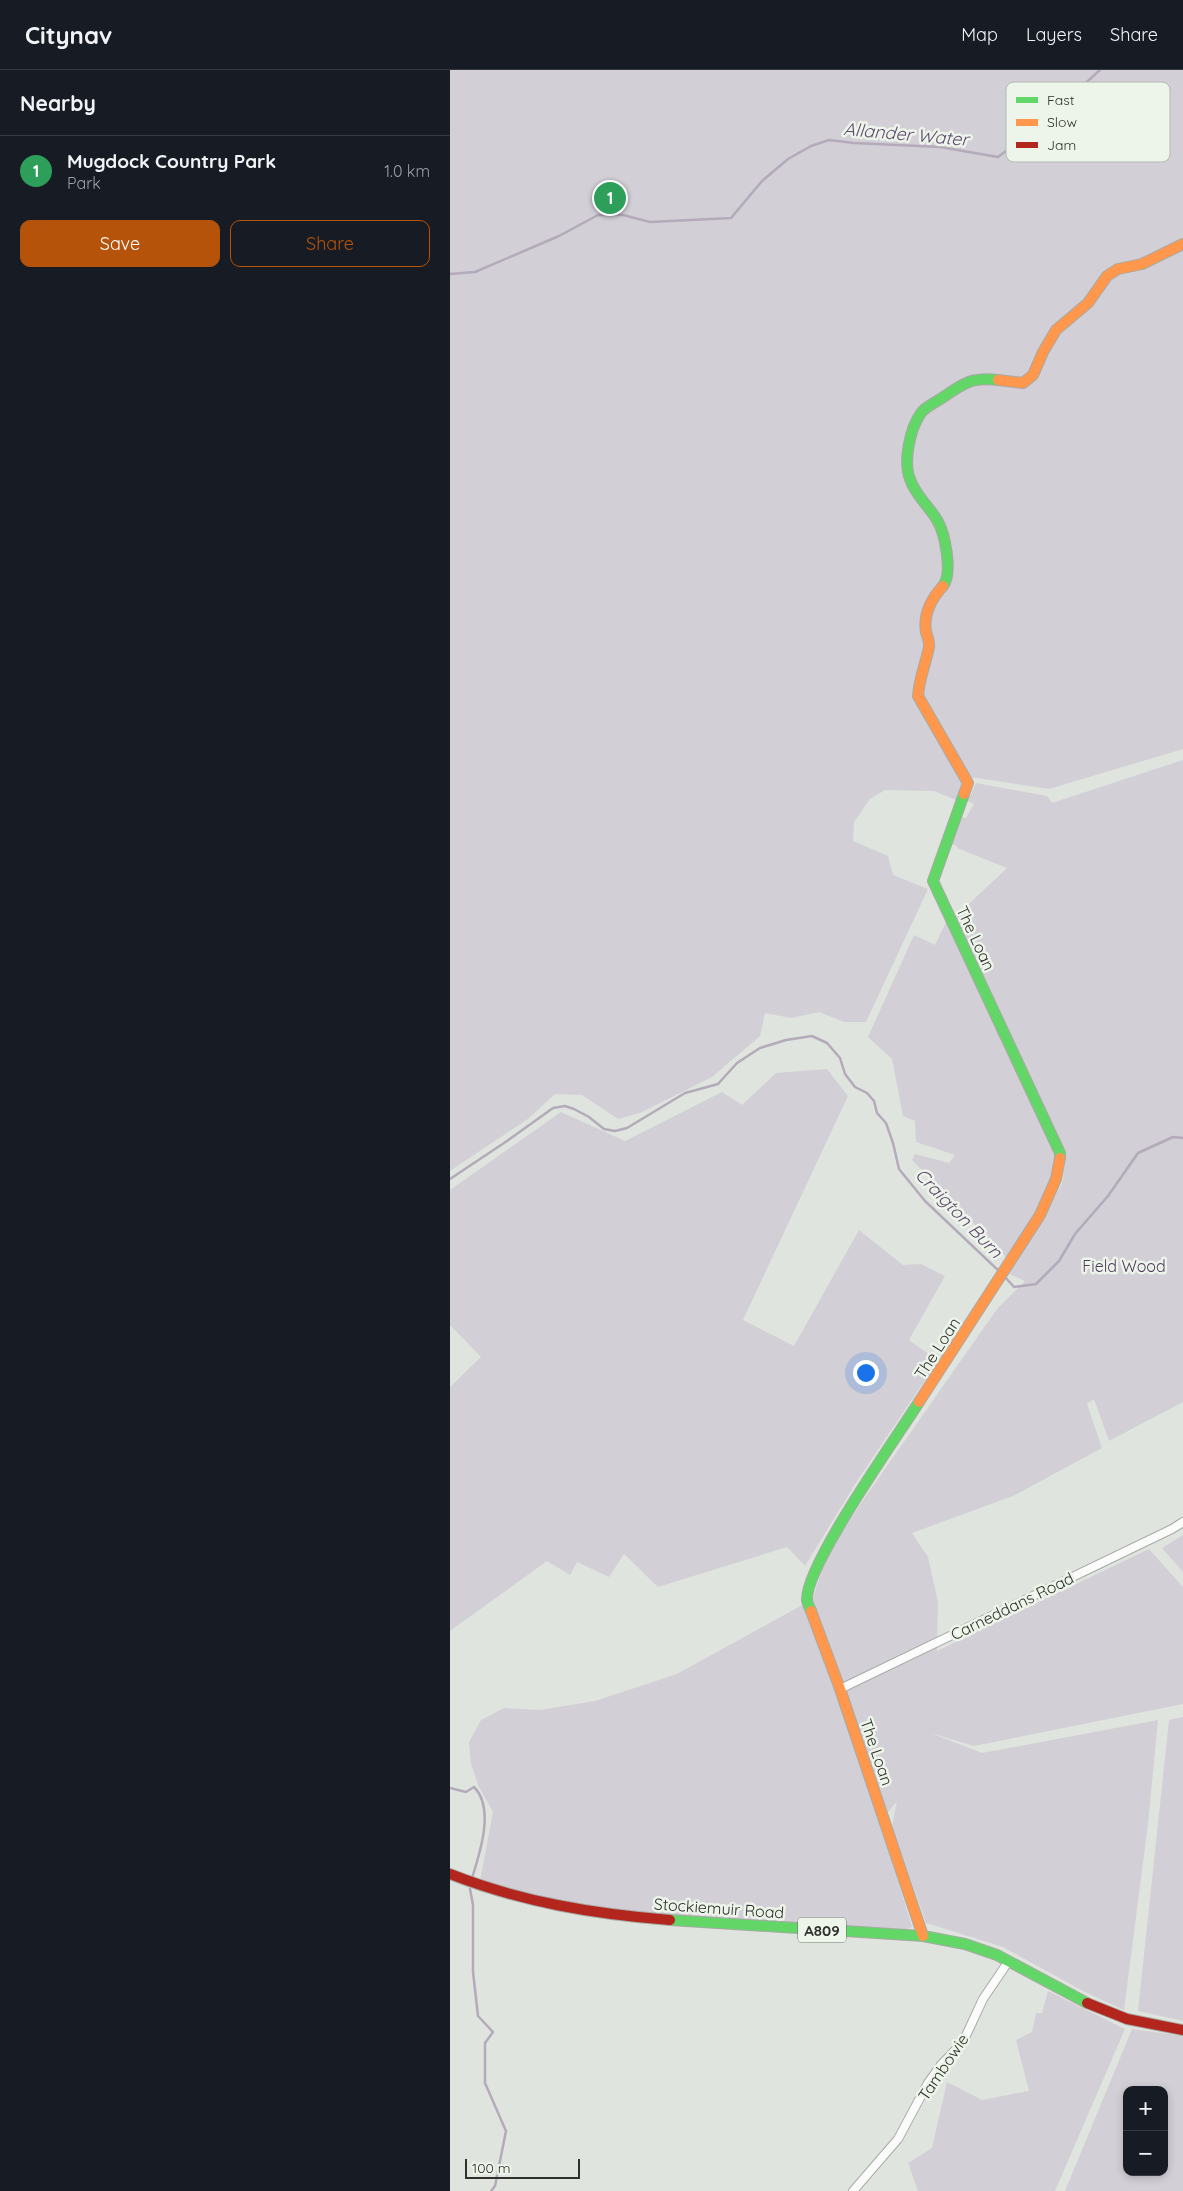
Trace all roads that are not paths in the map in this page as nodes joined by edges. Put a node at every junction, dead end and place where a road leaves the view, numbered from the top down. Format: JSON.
{"nodes":[{"id":1,"x":1183,"y":244,"type":"edge"},
{"id":2,"x":1183,"y":1522,"type":"edge"},
{"id":3,"x":840,"y":1689,"type":"junction"},
{"id":4,"x":450,"y":1874,"type":"edge"},
{"id":5,"x":923,"y":1936,"type":"junction"},
{"id":6,"x":1008,"y":1962,"type":"junction"},
{"id":7,"x":1183,"y":2030,"type":"edge"},
{"id":8,"x":853,"y":2191,"type":"edge"}],
"edges":[{"from":1,"to":3,"type":"street","name":"The Loan"},
{"from":2,"to":3,"type":"street","name":"Carneddans Road"},
{"from":3,"to":5,"type":"street","name":"The Loan"},
{"from":4,"to":5,"type":"street","name":"Stockiemuir Road","number":"A809"},
{"from":5,"to":6,"type":"street","name":"Stockiemuir Road","number":"A809"},
{"from":6,"to":7,"type":"street","name":"Stockiemuir Road","number":"A809"},
{"from":6,"to":8,"type":"street","name":"Tambowie"}]}
